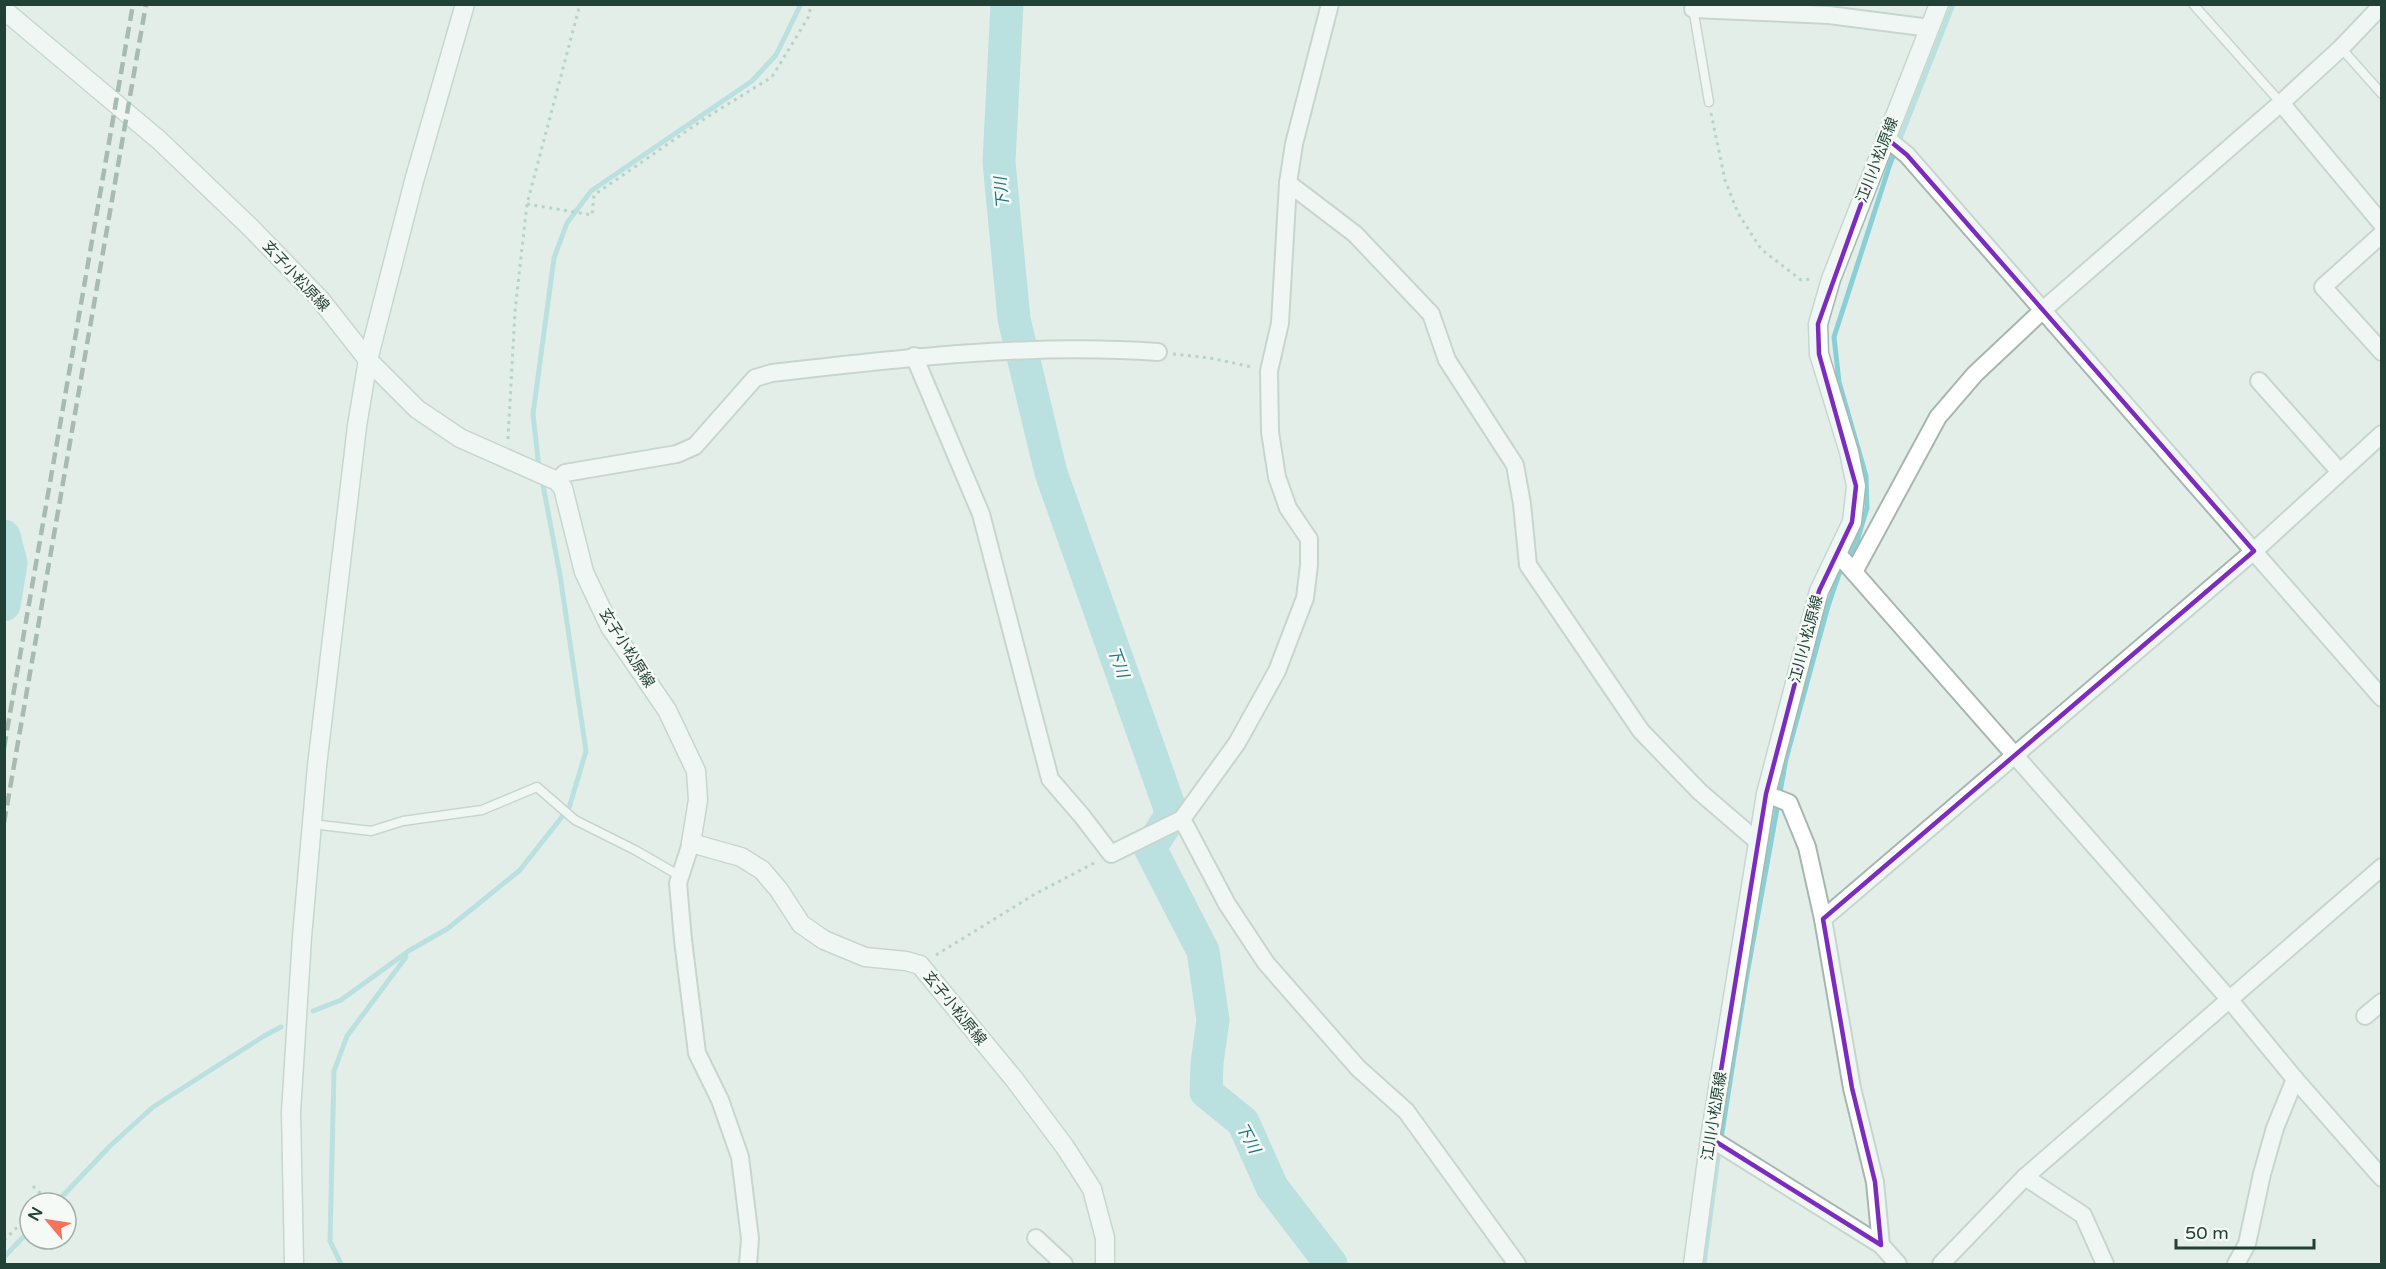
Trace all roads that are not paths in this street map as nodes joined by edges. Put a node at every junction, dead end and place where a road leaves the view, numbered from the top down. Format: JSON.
{"nodes":[{"id":1,"x":465,"y":4,"type":"edge"},
{"id":2,"x":1330,"y":4,"type":"edge"},
{"id":3,"x":1939,"y":4,"type":"edge"},
{"id":4,"x":2193,"y":4,"type":"edge"},
{"id":5,"x":2382,"y":4,"type":"edge"},
{"id":6,"x":1693,"y":7,"type":"edge"},
{"id":7,"x":5,"y":10,"type":"edge"},
{"id":8,"x":1930,"y":28,"type":"junction"},
{"id":9,"x":2341,"y":48,"type":"junction"},
{"id":10,"x":2382,"y":94,"type":"edge"},
{"id":11,"x":1709,"y":102,"type":"road end"},
{"id":12,"x":2281,"y":103,"type":"junction"},
{"id":13,"x":1886,"y":137,"type":"junction"},
{"id":14,"x":1288,"y":183,"type":"junction"},
{"id":15,"x":2382,"y":224,"type":"edge"},
{"id":16,"x":2382,"y":234,"type":"edge"},
{"id":17,"x":2044,"y":309,"type":"junction"},
{"id":18,"x":1158,"y":352,"type":"road end"},
{"id":19,"x":2382,"y":352,"type":"edge"},
{"id":20,"x":914,"y":356,"type":"junction"},
{"id":21,"x":368,"y":360,"type":"junction"},
{"id":22,"x":2259,"y":381,"type":"dead end"},
{"id":23,"x":2382,"y":435,"type":"edge"},
{"id":24,"x":2340,"y":472,"type":"junction"},
{"id":25,"x":558,"y":481,"type":"junction"},
{"id":26,"x":2254,"y":551,"type":"junction"},
{"id":27,"x":1838,"y":554,"type":"junction"},
{"id":28,"x":1854,"y":572,"type":"junction"},
{"id":29,"x":2382,"y":698,"type":"edge"},
{"id":30,"x":2015,"y":755,"type":"junction"},
{"id":31,"x":1766,"y":794,"type":"junction"},
{"id":32,"x":1182,"y":819,"type":"junction"},
{"id":33,"x":312,"y":824,"type":"junction"},
{"id":34,"x":1757,"y":841,"type":"junction"},
{"id":35,"x":691,"y":843,"type":"junction"},
{"id":36,"x":2382,"y":867,"type":"edge"},
{"id":37,"x":680,"y":876,"type":"junction"},
{"id":38,"x":1823,"y":919,"type":"junction"},
{"id":39,"x":2229,"y":999,"type":"junction"},
{"id":40,"x":2382,"y":1002,"type":"edge"},
{"id":41,"x":2365,"y":1016,"type":"dead end"},
{"id":42,"x":2295,"y":1079,"type":"junction"},
{"id":43,"x":1710,"y":1138,"type":"junction"},
{"id":44,"x":2025,"y":1177,"type":"junction"},
{"id":45,"x":2382,"y":1178,"type":"edge"},
{"id":46,"x":1036,"y":1238,"type":"dead end"},
{"id":47,"x":1881,"y":1245,"type":"junction"},
{"id":48,"x":294,"y":1264,"type":"edge"},
{"id":49,"x":748,"y":1264,"type":"edge"},
{"id":50,"x":1064,"y":1264,"type":"edge"},
{"id":51,"x":1105,"y":1264,"type":"edge"},
{"id":52,"x":1517,"y":1264,"type":"edge"},
{"id":53,"x":1693,"y":1264,"type":"edge"},
{"id":54,"x":1898,"y":1264,"type":"edge"},
{"id":55,"x":1941,"y":1264,"type":"edge"},
{"id":56,"x":2105,"y":1264,"type":"edge"},
{"id":57,"x":2236,"y":1264,"type":"edge"}],
"edges":[{"from":1,"to":21,"type":"main road"},
{"from":2,"to":14,"type":"street"},
{"from":3,"to":8,"type":"main road","name":"江川小松原線"},
{"from":4,"to":12,"type":"lane"},
{"from":5,"to":9,"type":"street"},
{"from":6,"to":8,"type":"street"},
{"from":6,"to":11,"type":"lane"},
{"from":7,"to":21,"type":"main road","name":"玄子小松原線"},
{"from":8,"to":13,"type":"main road","name":"江川小松原線"},
{"from":9,"to":10,"type":"lane"},
{"from":9,"to":12,"type":"street"},
{"from":12,"to":15,"type":"street"},
{"from":12,"to":17,"type":"street"},
{"from":13,"to":17,"type":"street"},
{"from":13,"to":27,"type":"main road","name":"江川小松原線"},
{"from":14,"to":32,"type":"street"},
{"from":14,"to":34,"type":"street"},
{"from":16,"to":19,"type":"street"},
{"from":17,"to":26,"type":"street"},
{"from":17,"to":28,"type":"street"},
{"from":18,"to":20,"type":"street"},
{"from":20,"to":25,"type":"street"},
{"from":20,"to":32,"type":"street"},
{"from":21,"to":25,"type":"main road","name":"玄子小松原線"},
{"from":21,"to":33,"type":"main road"},
{"from":22,"to":24,"type":"street"},
{"from":23,"to":24,"type":"street"},
{"from":24,"to":26,"type":"street"},
{"from":25,"to":35,"type":"main road","name":"玄子小松原線"},
{"from":26,"to":29,"type":"street"},
{"from":26,"to":30,"type":"street"},
{"from":27,"to":28,"type":"street"},
{"from":27,"to":31,"type":"main road","name":"江川小松原線"},
{"from":28,"to":30,"type":"street"},
{"from":30,"to":38,"type":"street"},
{"from":30,"to":39,"type":"street"},
{"from":31,"to":34,"type":"main road","name":"江川小松原線"},
{"from":31,"to":38,"type":"street"},
{"from":32,"to":52,"type":"street"},
{"from":33,"to":37,"type":"lane"},
{"from":33,"to":48,"type":"main road"},
{"from":34,"to":43,"type":"main road","name":"江川小松原線"},
{"from":35,"to":37,"type":"street"},
{"from":35,"to":51,"type":"main road","name":"玄子小松原線"},
{"from":36,"to":39,"type":"street"},
{"from":37,"to":49,"type":"street"},
{"from":38,"to":47,"type":"street"},
{"from":39,"to":42,"type":"street"},
{"from":39,"to":44,"type":"street"},
{"from":40,"to":41,"type":"street"},
{"from":42,"to":45,"type":"street"},
{"from":42,"to":57,"type":"street"},
{"from":43,"to":47,"type":"street"},
{"from":43,"to":53,"type":"main road","name":"江川小松原線"},
{"from":44,"to":55,"type":"street"},
{"from":44,"to":56,"type":"street"},
{"from":46,"to":50,"type":"street"},
{"from":47,"to":54,"type":"street"}]}
